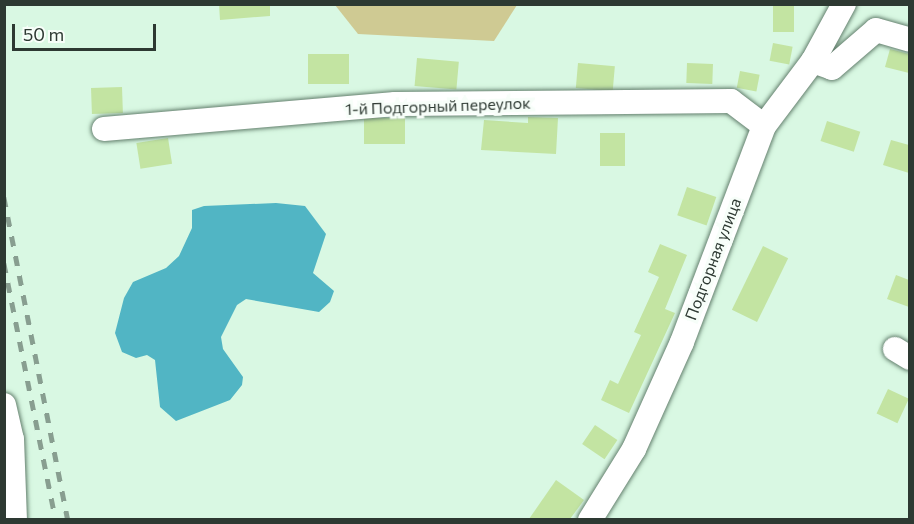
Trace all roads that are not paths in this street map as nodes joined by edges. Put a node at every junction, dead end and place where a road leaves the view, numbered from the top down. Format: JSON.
{"nodes":[{"id":1,"x":844,"y":4,"type":"edge"},
{"id":2,"x":909,"y":40,"type":"edge"},
{"id":3,"x":813,"y":61,"type":"junction"},
{"id":4,"x":764,"y":126,"type":"junction"},
{"id":5,"x":104,"y":129,"type":"dead end"},
{"id":6,"x":4,"y":405,"type":"edge"},
{"id":7,"x":15,"y":519,"type":"edge"},
{"id":8,"x":590,"y":519,"type":"edge"}],
"edges":[{"from":1,"to":3,"type":"street","name":"Подгорная улица"},
{"from":2,"to":3,"type":"street"},
{"from":3,"to":4,"type":"street","name":"Подгорная улица"},
{"from":4,"to":5,"type":"street","name":"1-й Подгорный переулок"},
{"from":4,"to":8,"type":"street","name":"Подгорная улица"},
{"from":6,"to":7,"type":"street"}]}
